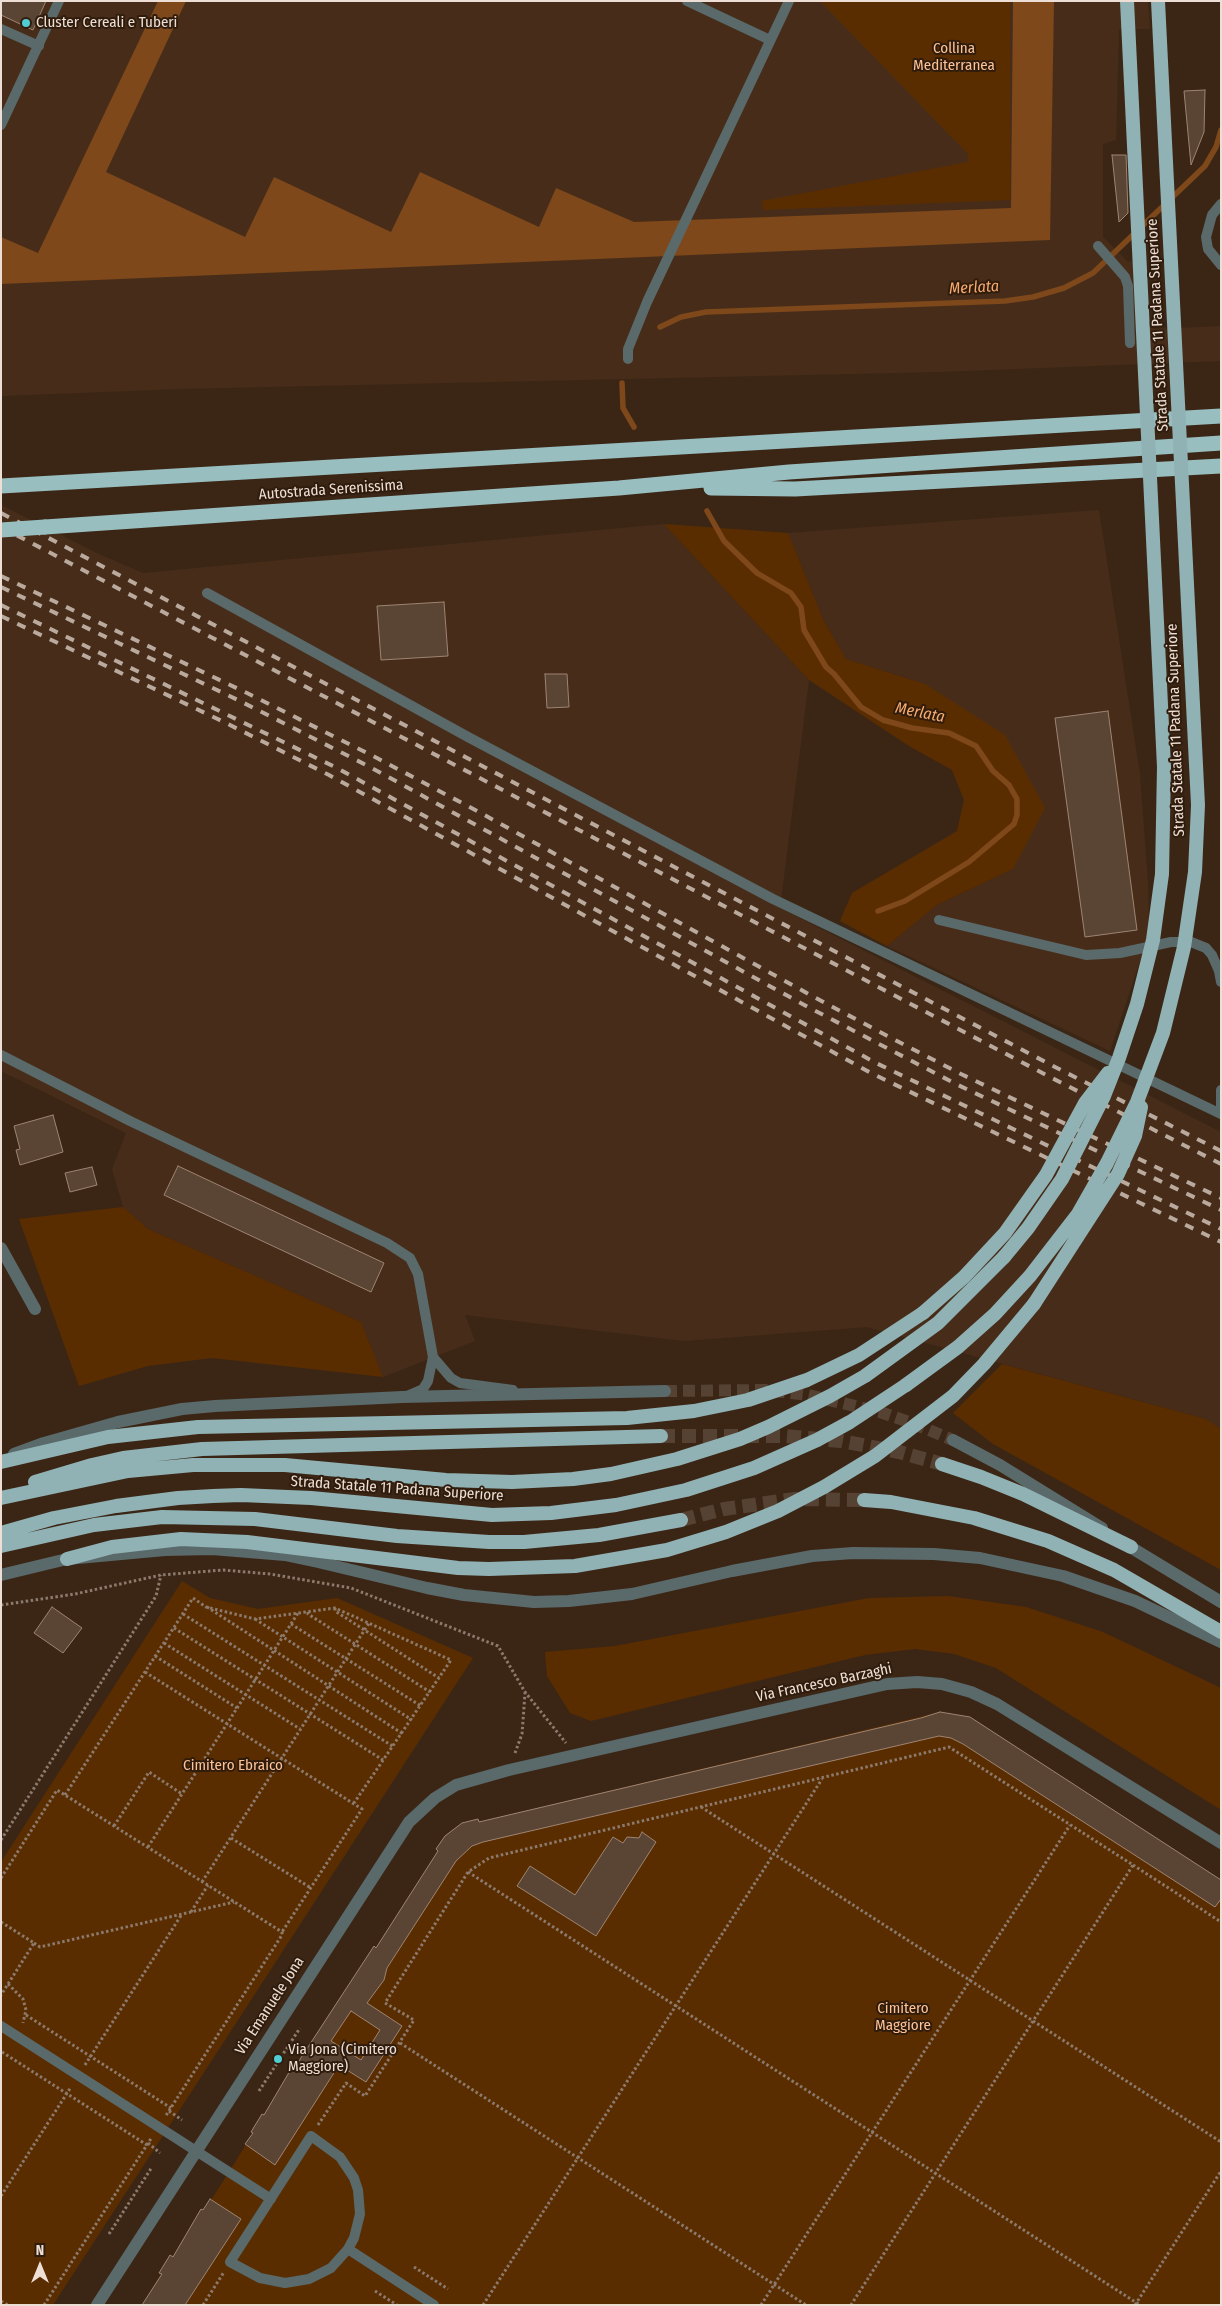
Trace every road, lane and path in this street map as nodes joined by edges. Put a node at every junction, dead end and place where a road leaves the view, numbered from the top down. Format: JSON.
{"nodes":[{"id":1,"x":59,"y":1,"type":"edge"},
{"id":2,"x":687,"y":1,"type":"edge"},
{"id":3,"x":789,"y":1,"type":"edge"},
{"id":4,"x":1127,"y":1,"type":"edge"},
{"id":5,"x":1158,"y":1,"type":"edge"},
{"id":6,"x":1,"y":29,"type":"edge"},
{"id":7,"x":770,"y":40,"type":"junction"},
{"id":8,"x":38,"y":46,"type":"junction"},
{"id":9,"x":1,"y":125,"type":"edge"},
{"id":10,"x":1221,"y":204,"type":"edge"},
{"id":11,"x":1098,"y":246,"type":"dead end"},
{"id":12,"x":1221,"y":265,"type":"edge"},
{"id":13,"x":1130,"y":343,"type":"dead end"},
{"id":14,"x":628,"y":359,"type":"dead end"},
{"id":15,"x":1221,"y":410,"type":"edge"},
{"id":16,"x":1221,"y":416,"type":"edge"},
{"id":17,"x":1114,"y":421,"type":"junction"},
{"id":18,"x":1221,"y":443,"type":"edge"},
{"id":19,"x":1221,"y":466,"type":"edge"},
{"id":20,"x":1,"y":486,"type":"edge"},
{"id":21,"x":619,"y":488,"type":"junction"},
{"id":22,"x":1,"y":530,"type":"edge"},
{"id":23,"x":207,"y":593,"type":"dead end"},
{"id":24,"x":939,"y":920,"type":"dead end"},
{"id":25,"x":1221,"y":982,"type":"edge"},
{"id":26,"x":1,"y":1055,"type":"edge"},
{"id":27,"x":1119,"y":1058,"type":"junction"},
{"id":28,"x":1149,"y":1070,"type":"junction"},
{"id":29,"x":1221,"y":1090,"type":"edge"},
{"id":30,"x":1221,"y":1106,"type":"edge"},
{"id":31,"x":1221,"y":1114,"type":"edge"},
{"id":32,"x":1,"y":1248,"type":"edge"},
{"id":33,"x":35,"y":1309,"type":"dead end"},
{"id":34,"x":433,"y":1358,"type":"junction"},
{"id":35,"x":665,"y":1391,"type":"tunnel mouth"},
{"id":36,"x":564,"y":1394,"type":"junction"},
{"id":37,"x":402,"y":1397,"type":"junction"},
{"id":38,"x":660,"y":1436,"type":"tunnel mouth"},
{"id":39,"x":953,"y":1440,"type":"tunnel mouth"},
{"id":40,"x":1,"y":1460,"type":"edge"},
{"id":41,"x":942,"y":1464,"type":"tunnel mouth"},
{"id":42,"x":1,"y":1494,"type":"edge"},
{"id":43,"x":1,"y":1498,"type":"edge"},
{"id":44,"x":864,"y":1500,"type":"tunnel mouth"},
{"id":45,"x":681,"y":1520,"type":"tunnel mouth"},
{"id":46,"x":1,"y":1533,"type":"edge"},
{"id":47,"x":1,"y":1546,"type":"edge"},
{"id":48,"x":1130,"y":1547,"type":"junction"},
{"id":49,"x":67,"y":1559,"type":"junction"},
{"id":50,"x":1,"y":1574,"type":"edge"},
{"id":51,"x":161,"y":1575,"type":"junction"},
{"id":52,"x":1221,"y":1602,"type":"edge"},
{"id":53,"x":1,"y":1604,"type":"edge"},
{"id":54,"x":206,"y":1607,"type":"junction"},
{"id":55,"x":336,"y":1608,"type":"junction"},
{"id":56,"x":308,"y":1612,"type":"junction"},
{"id":57,"x":298,"y":1613,"type":"junction"},
{"id":58,"x":183,"y":1614,"type":"junction"},
{"id":59,"x":255,"y":1619,"type":"junction"},
{"id":60,"x":369,"y":1623,"type":"junction"},
{"id":61,"x":291,"y":1624,"type":"junction"},
{"id":62,"x":174,"y":1628,"type":"junction"},
{"id":63,"x":364,"y":1630,"type":"junction"},
{"id":64,"x":1221,"y":1632,"type":"edge"},
{"id":65,"x":282,"y":1638,"type":"junction"},
{"id":66,"x":1221,"y":1642,"type":"edge"},
{"id":67,"x":164,"y":1643,"type":"junction"},
{"id":68,"x":355,"y":1644,"type":"junction"},
{"id":69,"x":273,"y":1651,"type":"junction"},
{"id":70,"x":155,"y":1656,"type":"junction"},
{"id":71,"x":346,"y":1658,"type":"junction"},
{"id":72,"x":264,"y":1665,"type":"junction"},
{"id":73,"x":145,"y":1672,"type":"junction"},
{"id":74,"x":337,"y":1672,"type":"junction"},
{"id":75,"x":439,"y":1678,"type":"junction"},
{"id":76,"x":255,"y":1680,"type":"junction"},
{"id":77,"x":328,"y":1686,"type":"junction"},
{"id":78,"x":430,"y":1692,"type":"junction"},
{"id":79,"x":525,"y":1692,"type":"junction"},
{"id":80,"x":246,"y":1695,"type":"junction"},
{"id":81,"x":319,"y":1700,"type":"junction"},
{"id":82,"x":421,"y":1706,"type":"junction"},
{"id":83,"x":237,"y":1708,"type":"junction"},
{"id":84,"x":310,"y":1714,"type":"junction"},
{"id":85,"x":412,"y":1720,"type":"junction"},
{"id":86,"x":227,"y":1723,"type":"junction"},
{"id":87,"x":300,"y":1729,"type":"junction"},
{"id":88,"x":402,"y":1734,"type":"junction"},
{"id":89,"x":394,"y":1747,"type":"junction"},
{"id":90,"x":576,"y":1755,"type":"junction"},
{"id":91,"x":282,"y":1758,"type":"junction"},
{"id":92,"x":382,"y":1760,"type":"junction"},
{"id":93,"x":509,"y":1770,"type":"junction"},
{"id":94,"x":822,"y":1778,"type":"junction"},
{"id":95,"x":182,"y":1794,"type":"junction"},
{"id":96,"x":65,"y":1795,"type":"junction"},
{"id":97,"x":354,"y":1803,"type":"junction"},
{"id":98,"x":700,"y":1807,"type":"junction"},
{"id":99,"x":1070,"y":1825,"type":"junction"},
{"id":100,"x":114,"y":1826,"type":"junction"},
{"id":101,"x":231,"y":1838,"type":"junction"},
{"id":102,"x":1,"y":1840,"type":"edge"},
{"id":103,"x":1221,"y":1843,"type":"edge"},
{"id":104,"x":148,"y":1847,"type":"junction"},
{"id":105,"x":774,"y":1854,"type":"junction"},
{"id":106,"x":1133,"y":1866,"type":"junction"},
{"id":107,"x":468,"y":1872,"type":"junction"},
{"id":108,"x":1,"y":1878,"type":"edge"},
{"id":109,"x":202,"y":1882,"type":"junction"},
{"id":110,"x":208,"y":1886,"type":"junction"},
{"id":111,"x":310,"y":1888,"type":"junction"},
{"id":112,"x":234,"y":1902,"type":"junction"},
{"id":113,"x":191,"y":1912,"type":"junction"},
{"id":114,"x":182,"y":1914,"type":"junction"},
{"id":115,"x":1,"y":1922,"type":"edge"},
{"id":116,"x":1221,"y":1922,"type":"edge"},
{"id":117,"x":282,"y":1932,"type":"junction"},
{"id":118,"x":34,"y":1943,"type":"junction"},
{"id":119,"x":970,"y":1980,"type":"junction"},
{"id":120,"x":1,"y":1995,"type":"edge"},
{"id":121,"x":676,"y":2006,"type":"junction"},
{"id":122,"x":26,"y":2015,"type":"dead end"},
{"id":123,"x":1033,"y":2021,"type":"junction"},
{"id":124,"x":1,"y":2026,"type":"edge"},
{"id":125,"x":300,"y":2028,"type":"dead end"},
{"id":126,"x":400,"y":2043,"type":"junction"},
{"id":127,"x":2,"y":2052,"type":"edge"},
{"id":128,"x":90,"y":2057,"type":"junction"},
{"id":129,"x":78,"y":2075,"type":"junction"},
{"id":130,"x":259,"y":2091,"type":"dead end"},
{"id":131,"x":67,"y":2093,"type":"junction"},
{"id":132,"x":170,"y":2110,"type":"junction"},
{"id":133,"x":182,"y":2120,"type":"dead end"},
{"id":134,"x":159,"y":2127,"type":"junction"},
{"id":135,"x":872,"y":2132,"type":"junction"},
{"id":136,"x":311,"y":2136,"type":"junction"},
{"id":137,"x":1221,"y":2142,"type":"edge"},
{"id":138,"x":148,"y":2144,"type":"junction"},
{"id":139,"x":196,"y":2151,"type":"junction"},
{"id":140,"x":160,"y":2153,"type":"dead end"},
{"id":141,"x":578,"y":2158,"type":"junction"},
{"id":142,"x":152,"y":2167,"type":"dead end"},
{"id":143,"x":1221,"y":2171,"type":"edge"},
{"id":144,"x":936,"y":2173,"type":"junction"},
{"id":145,"x":1,"y":2196,"type":"edge"},
{"id":146,"x":270,"y":2199,"type":"junction"},
{"id":147,"x":108,"y":2234,"type":"dead end"},
{"id":148,"x":348,"y":2249,"type":"junction"},
{"id":149,"x":230,"y":2262,"type":"junction"},
{"id":150,"x":414,"y":2267,"type":"dead end"},
{"id":151,"x":774,"y":2284,"type":"junction"},
{"id":152,"x":448,"y":2289,"type":"dead end"},
{"id":153,"x":376,"y":2291,"type":"dead end"},
{"id":154,"x":1,"y":2301,"type":"edge"},
{"id":155,"x":1135,"y":2303,"type":"edge"},
{"id":156,"x":8,"y":2305,"type":"edge"},
{"id":157,"x":44,"y":2305,"type":"edge"},
{"id":158,"x":97,"y":2305,"type":"edge"},
{"id":159,"x":202,"y":2305,"type":"edge"},
{"id":160,"x":397,"y":2305,"type":"edge"},
{"id":161,"x":434,"y":2305,"type":"edge"},
{"id":162,"x":483,"y":2305,"type":"edge"},
{"id":163,"x":760,"y":2305,"type":"edge"},
{"id":164,"x":806,"y":2305,"type":"edge"},
{"id":165,"x":851,"y":2305,"type":"edge"},
{"id":166,"x":1140,"y":2305,"type":"edge"}],
"edges":[{"from":1,"to":8,"type":"lane"},
{"from":2,"to":7,"type":"lane"},
{"from":3,"to":7,"type":"lane"},
{"from":4,"to":27,"type":"highway","name":"Strada Statale 11 Padana Superiore","bridge":true},
{"from":5,"to":28,"type":"highway","name":"Strada Statale 11 Padana Superiore","bridge":true},
{"from":6,"to":8,"type":"lane"},
{"from":7,"to":14,"type":"lane"},
{"from":8,"to":9,"type":"lane"},
{"from":10,"to":12,"type":"lane"},
{"from":11,"to":13,"type":"lane"},
{"from":15,"to":17,"type":"highway"},
{"from":16,"to":17,"type":"highway"},
{"from":17,"to":20,"type":"highway"},
{"from":18,"to":21,"type":"highway"},
{"from":19,"to":21,"type":"highway"},
{"from":21,"to":22,"type":"highway","name":"Autostrada Serenissima","bridge":true},
{"from":23,"to":31,"type":"lane"},
{"from":24,"to":25,"type":"lane"},
{"from":26,"to":34,"type":"lane"},
{"from":27,"to":40,"type":"highway","bridge":true},
{"from":27,"to":43,"type":"highway","name":"Strada Statale 11 Padana Superiore","bridge":true},
{"from":28,"to":46,"type":"highway","name":"Strada Statale 11 Padana Superiore","bridge":true},
{"from":28,"to":49,"type":"highway","bridge":true},
{"from":29,"to":30,"type":"lane"},
{"from":32,"to":33,"type":"street"},
{"from":34,"to":36,"type":"lane"},
{"from":34,"to":37,"type":"lane"},
{"from":35,"to":36,"type":"street"},
{"from":36,"to":37,"type":"street"},
{"from":37,"to":40,"type":"street"},
{"from":38,"to":42,"type":"highway"},
{"from":39,"to":48,"type":"street"},
{"from":41,"to":48,"type":"highway"},
{"from":44,"to":64,"type":"highway"},
{"from":45,"to":47,"type":"highway"},
{"from":48,"to":52,"type":"street"},
{"from":49,"to":50,"type":"street"},
{"from":49,"to":66,"type":"street"},
{"from":51,"to":53,"type":"path"},
{"from":51,"to":79,"type":"path"},
{"from":51,"to":102,"type":"path"},
{"from":54,"to":58,"type":"path"},
{"from":54,"to":59,"type":"path"},
{"from":54,"to":69,"type":"path"},
{"from":55,"to":56,"type":"path"},
{"from":55,"to":60,"type":"path"},
{"from":55,"to":63,"type":"path"},
{"from":56,"to":57,"type":"path"},
{"from":56,"to":68,"type":"path"},
{"from":57,"to":59,"type":"path"},
{"from":57,"to":61,"type":"path"},
{"from":58,"to":62,"type":"path"},
{"from":58,"to":72,"type":"path"},
{"from":59,"to":65,"type":"path"},
{"from":60,"to":63,"type":"path"},
{"from":60,"to":75,"type":"path"},
{"from":61,"to":65,"type":"path"},
{"from":61,"to":71,"type":"path"},
{"from":62,"to":67,"type":"path"},
{"from":62,"to":76,"type":"path"},
{"from":63,"to":68,"type":"path"},
{"from":63,"to":75,"type":"path"},
{"from":65,"to":69,"type":"path"},
{"from":65,"to":74,"type":"path"},
{"from":67,"to":70,"type":"path"},
{"from":67,"to":80,"type":"path"},
{"from":68,"to":71,"type":"path"},
{"from":68,"to":78,"type":"path"},
{"from":69,"to":72,"type":"path"},
{"from":69,"to":77,"type":"path"},
{"from":70,"to":73,"type":"path"},
{"from":70,"to":83,"type":"path"},
{"from":71,"to":74,"type":"path"},
{"from":71,"to":82,"type":"path"},
{"from":72,"to":76,"type":"path"},
{"from":72,"to":81,"type":"path"},
{"from":73,"to":86,"type":"path"},
{"from":73,"to":96,"type":"path"},
{"from":74,"to":77,"type":"path"},
{"from":74,"to":85,"type":"path"},
{"from":75,"to":78,"type":"path"},
{"from":76,"to":80,"type":"path"},
{"from":76,"to":84,"type":"path"},
{"from":77,"to":81,"type":"path"},
{"from":77,"to":88,"type":"path"},
{"from":78,"to":82,"type":"path"},
{"from":79,"to":90,"type":"path"},
{"from":79,"to":93,"type":"path"},
{"from":80,"to":83,"type":"path"},
{"from":80,"to":87,"type":"path"},
{"from":81,"to":84,"type":"path"},
{"from":81,"to":89,"type":"path"},
{"from":82,"to":85,"type":"path"},
{"from":83,"to":86,"type":"path"},
{"from":84,"to":87,"type":"path"},
{"from":84,"to":92,"type":"path"},
{"from":85,"to":88,"type":"path"},
{"from":86,"to":91,"type":"path"},
{"from":86,"to":95,"type":"path"},
{"from":87,"to":91,"type":"path"},
{"from":88,"to":89,"type":"path"},
{"from":89,"to":92,"type":"path"},
{"from":90,"to":93,"type":"street","name":"Via Emanuele Jona"},
{"from":90,"to":103,"type":"street","name":"Via Francesco Barzaghi"},
{"from":91,"to":97,"type":"path"},
{"from":91,"to":101,"type":"path"},
{"from":92,"to":97,"type":"path"},
{"from":93,"to":139,"type":"street","name":"Via Emanuele Jona"},
{"from":94,"to":98,"type":"path"},
{"from":94,"to":99,"type":"path"},
{"from":94,"to":105,"type":"path"},
{"from":95,"to":100,"type":"path"},
{"from":95,"to":104,"type":"path"},
{"from":96,"to":100,"type":"path"},
{"from":96,"to":108,"type":"path"},
{"from":97,"to":111,"type":"path"},
{"from":98,"to":105,"type":"path"},
{"from":98,"to":107,"type":"path"},
{"from":99,"to":106,"type":"path"},
{"from":99,"to":119,"type":"path"},
{"from":100,"to":104,"type":"path"},
{"from":101,"to":109,"type":"path"},
{"from":101,"to":111,"type":"path"},
{"from":104,"to":109,"type":"path"},
{"from":105,"to":119,"type":"path"},
{"from":105,"to":121,"type":"path"},
{"from":106,"to":116,"type":"path"},
{"from":106,"to":123,"type":"path"},
{"from":107,"to":121,"type":"path"},
{"from":107,"to":126,"type":"path"},
{"from":109,"to":110,"type":"path"},
{"from":110,"to":112,"type":"path"},
{"from":110,"to":113,"type":"path"},
{"from":111,"to":117,"type":"path"},
{"from":112,"to":113,"type":"path"},
{"from":112,"to":117,"type":"path"},
{"from":113,"to":114,"type":"path"},
{"from":114,"to":118,"type":"path"},
{"from":114,"to":128,"type":"path"},
{"from":115,"to":118,"type":"path"},
{"from":117,"to":132,"type":"path"},
{"from":118,"to":120,"type":"path"},
{"from":119,"to":123,"type":"path"},
{"from":119,"to":135,"type":"path"},
{"from":121,"to":135,"type":"path"},
{"from":121,"to":141,"type":"path"},
{"from":122,"to":128,"type":"path"},
{"from":123,"to":137,"type":"path"},
{"from":123,"to":144,"type":"path"},
{"from":124,"to":129,"type":"lane"},
{"from":125,"to":130,"type":"path"},
{"from":126,"to":136,"type":"path"},
{"from":126,"to":141,"type":"path"},
{"from":127,"to":131,"type":"path"},
{"from":128,"to":129,"type":"path"},
{"from":128,"to":132,"type":"path"},
{"from":129,"to":131,"type":"path"},
{"from":129,"to":134,"type":"lane"},
{"from":131,"to":138,"type":"path"},
{"from":131,"to":145,"type":"path"},
{"from":132,"to":133,"type":"path"},
{"from":132,"to":134,"type":"path"},
{"from":134,"to":138,"type":"path"},
{"from":134,"to":139,"type":"lane"},
{"from":135,"to":144,"type":"path"},
{"from":135,"to":151,"type":"path"},
{"from":136,"to":146,"type":"lane"},
{"from":136,"to":148,"type":"lane"},
{"from":138,"to":140,"type":"path"},
{"from":138,"to":157,"type":"path"},
{"from":139,"to":146,"type":"lane"},
{"from":139,"to":158,"type":"street","name":"Via Emanuele Jona"},
{"from":141,"to":151,"type":"path"},
{"from":141,"to":162,"type":"path"},
{"from":142,"to":147,"type":"path"},
{"from":143,"to":155,"type":"path"},
{"from":144,"to":155,"type":"path"},
{"from":144,"to":165,"type":"path"},
{"from":146,"to":149,"type":"lane"},
{"from":148,"to":149,"type":"lane"},
{"from":148,"to":161,"type":"lane"},
{"from":149,"to":159,"type":"path"},
{"from":150,"to":152,"type":"path"},
{"from":151,"to":163,"type":"path"},
{"from":151,"to":164,"type":"path"},
{"from":153,"to":160,"type":"path"},
{"from":154,"to":156,"type":"path"},
{"from":155,"to":166,"type":"path"}]}
